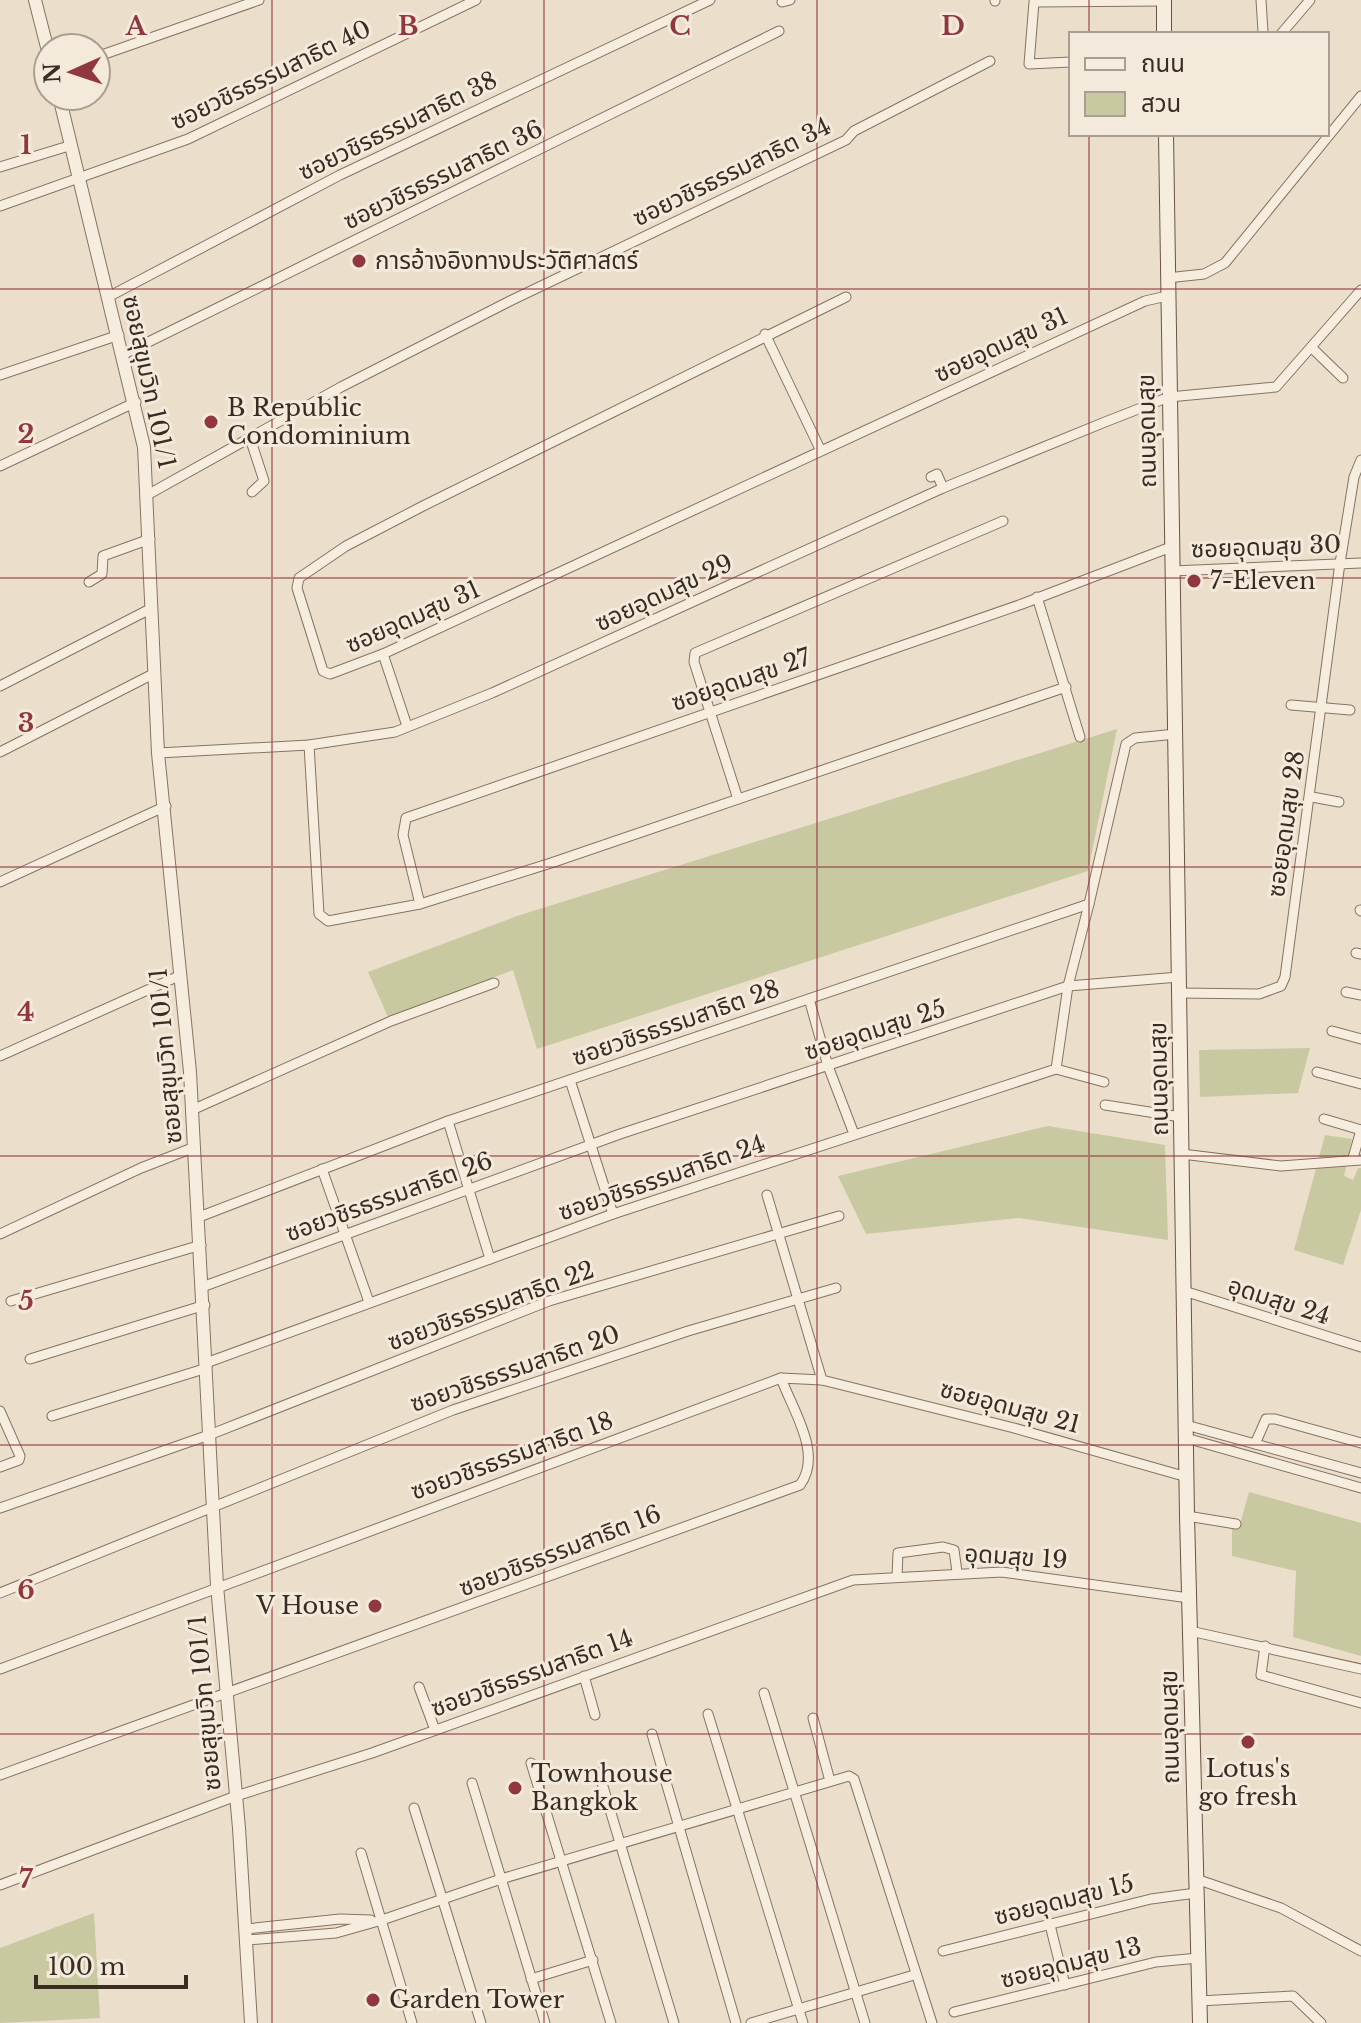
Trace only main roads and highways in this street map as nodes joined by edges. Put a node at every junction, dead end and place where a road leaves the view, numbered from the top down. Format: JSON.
{"nodes":[{"id":1,"x":1164,"y":0,"type":"edge"},
{"id":2,"x":1168,"y":32,"type":"edge"},
{"id":3,"x":1166,"y":136,"type":"edge"},
{"id":4,"x":1200,"y":2023,"type":"edge"}],
"edges":[{"from":1,"to":2,"type":"main road"},
{"from":3,"to":4,"type":"main road","name":"ถนนอุดมสุข"}]}
